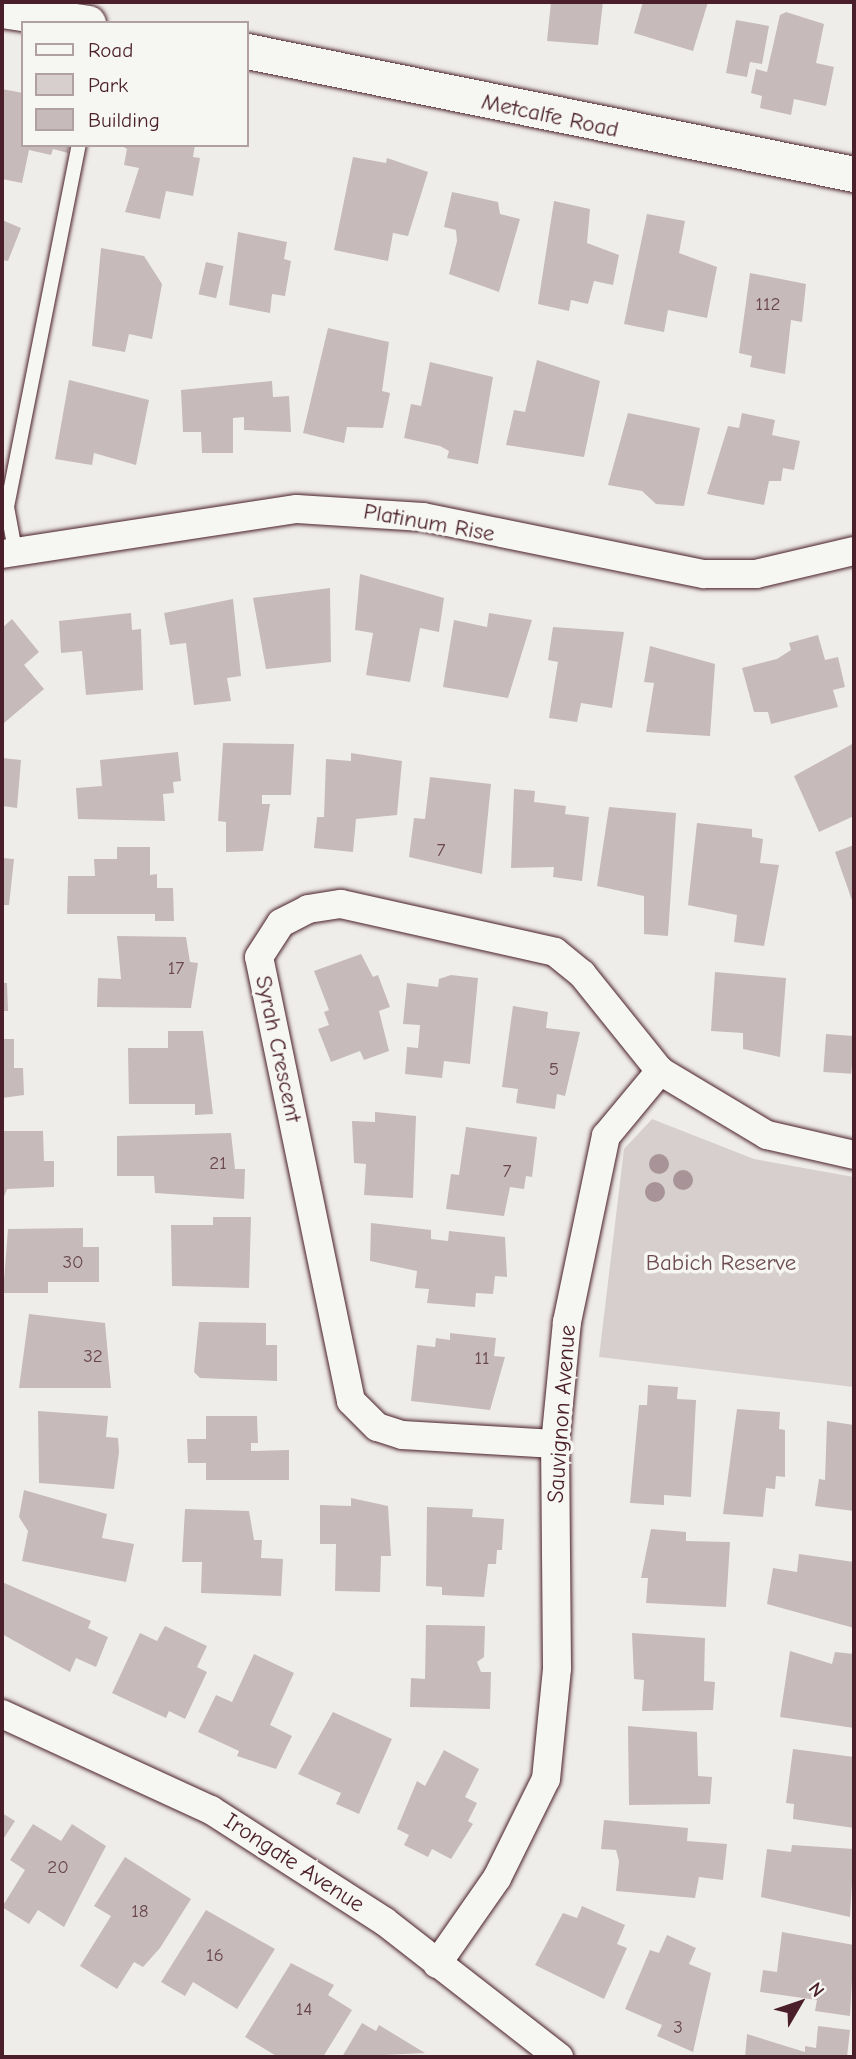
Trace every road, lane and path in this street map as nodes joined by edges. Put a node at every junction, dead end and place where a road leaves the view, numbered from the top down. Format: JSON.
{"nodes":[{"id":1,"x":2,"y":10,"type":"edge"},
{"id":2,"x":75,"y":21,"type":"edge"},
{"id":3,"x":248,"y":51,"type":"edge"},
{"id":4,"x":79,"y":147,"type":"edge"},
{"id":5,"x":854,"y":174,"type":"edge"},
{"id":6,"x":854,"y":551,"type":"edge"},
{"id":7,"x":8,"y":552,"type":"edge"},
{"id":8,"x":660,"y":1071,"type":"junction"},
{"id":9,"x":854,"y":1154,"type":"edge"},
{"id":10,"x":555,"y":1444,"type":"junction"},
{"id":11,"x":2,"y":1714,"type":"edge"},
{"id":12,"x":437,"y":1964,"type":"junction"},
{"id":13,"x":559,"y":2057,"type":"edge"}],
"edges":[{"from":1,"to":2,"type":"street"},
{"from":3,"to":5,"type":"street","name":"Metcalfe Road"},
{"from":4,"to":7,"type":"lane"},
{"from":6,"to":7,"type":"street","name":"Platinum Rise"},
{"from":8,"to":9,"type":"street"},
{"from":8,"to":10,"type":"street","name":"Sauvignon Avenue"},
{"from":8,"to":10,"type":"street","name":"Syrah Crescent"},
{"from":10,"to":12,"type":"street","name":"Sauvignon Avenue"},
{"from":11,"to":12,"type":"street","name":"Irongate Avenue"},
{"from":12,"to":13,"type":"street","name":"Irongate Avenue"}]}
